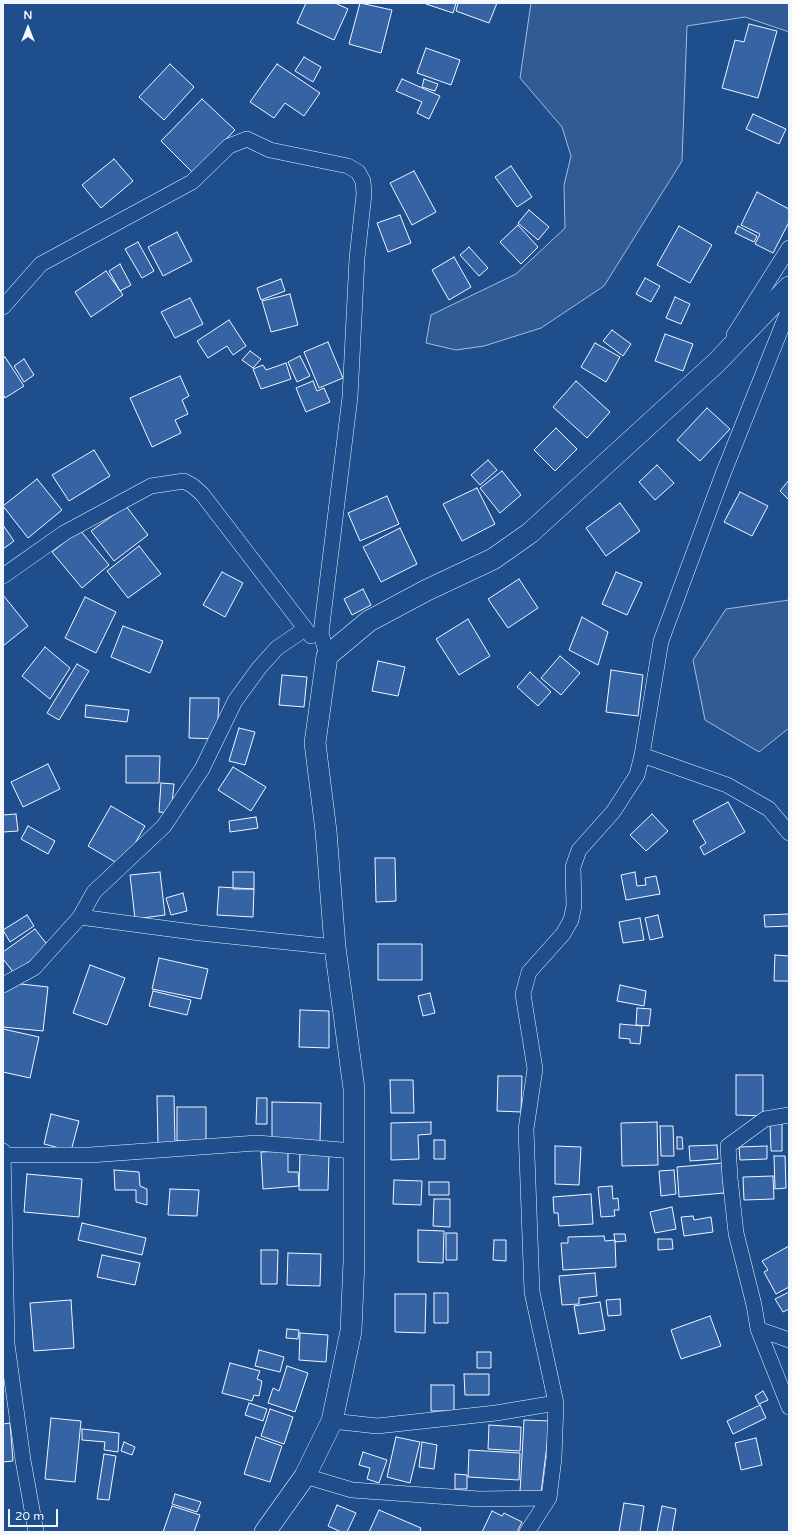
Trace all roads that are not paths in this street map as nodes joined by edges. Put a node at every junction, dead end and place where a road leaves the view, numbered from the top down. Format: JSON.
{"nodes":[{"id":1,"x":789,"y":248,"type":"edge"},
{"id":2,"x":789,"y":287,"type":"edge"},
{"id":3,"x":3,"y":307,"type":"edge"},
{"id":4,"x":789,"y":309,"type":"edge"},
{"id":5,"x":716,"y":363,"type":"junction"},
{"id":6,"x":3,"y":576,"type":"edge"},
{"id":7,"x":305,"y":629,"type":"junction"},
{"id":8,"x":327,"y":656,"type":"junction"},
{"id":9,"x":642,"y":755,"type":"junction"},
{"id":10,"x":789,"y":833,"type":"edge"},
{"id":11,"x":80,"y":917,"type":"junction"},
{"id":12,"x":335,"y":947,"type":"junction"},
{"id":13,"x":3,"y":985,"type":"edge"},
{"id":14,"x":789,"y":1116,"type":"edge"},
{"id":15,"x":354,"y":1151,"type":"junction"},
{"id":16,"x":3,"y":1153,"type":"edge"},
{"id":17,"x":758,"y":1329,"type":"junction"},
{"id":18,"x":789,"y":1340,"type":"edge"},
{"id":19,"x":556,"y":1403,"type":"junction"},
{"id":20,"x":789,"y":1407,"type":"edge"},
{"id":21,"x":332,"y":1421,"type":"junction"},
{"id":22,"x":305,"y":1476,"type":"junction"},
{"id":23,"x":549,"y":1498,"type":"junction"},
{"id":24,"x":36,"y":1532,"type":"edge"},
{"id":25,"x":265,"y":1532,"type":"edge"},
{"id":26,"x":527,"y":1532,"type":"edge"}],
"edges":[{"from":1,"to":5,"type":"street"},
{"from":2,"to":5,"type":"main road"},
{"from":3,"to":8,"type":"street"},
{"from":4,"to":9,"type":"street"},
{"from":5,"to":8,"type":"main road"},
{"from":6,"to":7,"type":"street"},
{"from":7,"to":8,"type":"street"},
{"from":7,"to":11,"type":"street"},
{"from":8,"to":12,"type":"main road"},
{"from":9,"to":10,"type":"street"},
{"from":9,"to":19,"type":"street"},
{"from":11,"to":12,"type":"street"},
{"from":11,"to":13,"type":"street"},
{"from":12,"to":15,"type":"main road"},
{"from":14,"to":17,"type":"street"},
{"from":15,"to":16,"type":"street"},
{"from":15,"to":21,"type":"main road"},
{"from":16,"to":24,"type":"street"},
{"from":17,"to":18,"type":"street"},
{"from":17,"to":20,"type":"street"},
{"from":19,"to":21,"type":"street"},
{"from":19,"to":23,"type":"street"},
{"from":21,"to":22,"type":"main road"},
{"from":22,"to":23,"type":"street"},
{"from":22,"to":25,"type":"main road"},
{"from":23,"to":26,"type":"street"}]}
